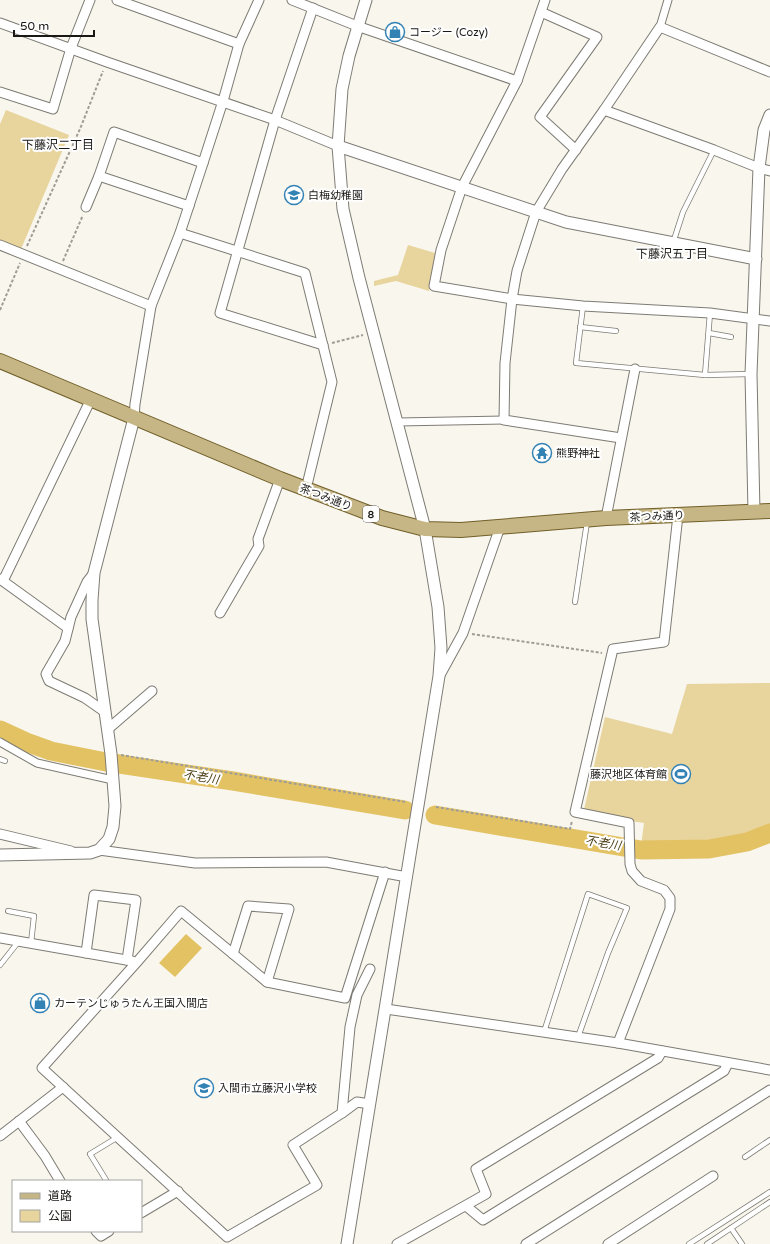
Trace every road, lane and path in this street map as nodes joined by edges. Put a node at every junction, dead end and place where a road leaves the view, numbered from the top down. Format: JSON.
{"nodes":[{"id":1,"x":90,"y":0,"type":"edge"},
{"id":2,"x":117,"y":0,"type":"edge"},
{"id":3,"x":259,"y":0,"type":"edge"},
{"id":4,"x":292,"y":0,"type":"edge"},
{"id":5,"x":366,"y":0,"type":"edge"},
{"id":6,"x":545,"y":0,"type":"edge"},
{"id":7,"x":668,"y":0,"type":"edge"},
{"id":8,"x":313,"y":8,"type":"junction"},
{"id":9,"x":541,"y":12,"type":"junction"},
{"id":10,"x":0,"y":22,"type":"edge"},
{"id":11,"x":357,"y":26,"type":"junction"},
{"id":12,"x":660,"y":28,"type":"junction"},
{"id":13,"x":239,"y":44,"type":"junction"},
{"id":14,"x":71,"y":48,"type":"junction"},
{"id":15,"x":107,"y":62,"type":"junction"},
{"id":16,"x":770,"y":72,"type":"edge"},
{"id":17,"x":516,"y":81,"type":"junction"},
{"id":18,"x":0,"y":92,"type":"edge"},
{"id":19,"x":223,"y":101,"type":"junction"},
{"id":20,"x":604,"y":110,"type":"junction"},
{"id":21,"x":770,"y":115,"type":"edge"},
{"id":22,"x":274,"y":120,"type":"junction"},
{"id":23,"x":338,"y":146,"type":"junction"},
{"id":24,"x":576,"y":150,"type":"junction"},
{"id":25,"x":714,"y":150,"type":"junction"},
{"id":26,"x":203,"y":163,"type":"junction"},
{"id":27,"x":759,"y":168,"type":"junction"},
{"id":28,"x":770,"y":171,"type":"edge"},
{"id":29,"x":99,"y":176,"type":"junction"},
{"id":30,"x":462,"y":187,"type":"junction"},
{"id":31,"x":189,"y":206,"type":"junction"},
{"id":32,"x":86,"y":207,"type":"joint"},
{"id":33,"x":536,"y":212,"type":"junction"},
{"id":34,"x":180,"y":233,"type":"junction"},
{"id":35,"x":673,"y":243,"type":"junction"},
{"id":36,"x":0,"y":245,"type":"edge"},
{"id":37,"x":238,"y":251,"type":"junction"},
{"id":38,"x":23,"y":255,"type":"junction"},
{"id":39,"x":756,"y":259,"type":"junction"},
{"id":40,"x":60,"y":269,"type":"junction"},
{"id":41,"x":512,"y":299,"type":"junction"},
{"id":42,"x":151,"y":306,"type":"junction"},
{"id":43,"x":583,"y":306,"type":"junction"},
{"id":44,"x":0,"y":310,"type":"edge"},
{"id":45,"x":710,"y":313,"type":"junction"},
{"id":46,"x":753,"y":319,"type":"junction"},
{"id":47,"x":770,"y":321,"type":"edge"},
{"id":48,"x":580,"y":327,"type":"junction"},
{"id":49,"x":616,"y":331,"type":"dead end"},
{"id":50,"x":374,"y":332,"type":"junction"},
{"id":51,"x":708,"y":334,"type":"junction"},
{"id":52,"x":731,"y":337,"type":"dead end"},
{"id":53,"x":324,"y":345,"type":"junction"},
{"id":54,"x":0,"y":361,"type":"edge"},
{"id":55,"x":635,"y":368,"type":"junction"},
{"id":56,"x":751,"y":374,"type":"junction"},
{"id":57,"x":705,"y":375,"type":"junction"},
{"id":58,"x":91,"y":399,"type":"junction"},
{"id":59,"x":134,"y":418,"type":"junction"},
{"id":60,"x":504,"y":420,"type":"junction"},
{"id":61,"x":398,"y":422,"type":"junction"},
{"id":62,"x":621,"y":438,"type":"junction"},
{"id":63,"x":280,"y":479,"type":"junction"},
{"id":64,"x":306,"y":489,"type":"junction"},
{"id":65,"x":754,"y":511,"type":"junction"},
{"id":66,"x":770,"y":511,"type":"edge"},
{"id":67,"x":678,"y":515,"type":"junction"},
{"id":68,"x":606,"y":518,"type":"junction"},
{"id":69,"x":587,"y":520,"type":"junction"},
{"id":70,"x":500,"y":527,"type":"junction"},
{"id":71,"x":425,"y":529,"type":"junction"},
{"id":72,"x":94,"y":573,"type":"junction"},
{"id":73,"x":2,"y":580,"type":"edge"},
{"id":74,"x":575,"y":602,"type":"dead end"},
{"id":75,"x":220,"y":613,"type":"dead end"},
{"id":76,"x":68,"y":628,"type":"junction"},
{"id":77,"x":463,"y":633,"type":"junction"},
{"id":78,"x":612,"y":655,"type":"junction"},
{"id":79,"x":439,"y":676,"type":"junction"},
{"id":80,"x":152,"y":691,"type":"dead end"},
{"id":81,"x":105,"y":712,"type":"junction"},
{"id":82,"x":108,"y":729,"type":"junction"},
{"id":83,"x":0,"y":742,"type":"edge"},
{"id":84,"x":111,"y":754,"type":"junction"},
{"id":85,"x":0,"y":759,"type":"edge"},
{"id":86,"x":5,"y":761,"type":"dead end"},
{"id":87,"x":113,"y":780,"type":"junction"},
{"id":88,"x":406,"y":802,"type":"dead end"},
{"id":89,"x":436,"y":807,"type":"dead end"},
{"id":90,"x":575,"y":812,"type":"junction"},
{"id":91,"x":0,"y":834,"type":"edge"},
{"id":92,"x":99,"y":850,"type":"junction"},
{"id":93,"x":79,"y":853,"type":"junction"},
{"id":94,"x":0,"y":855,"type":"edge"},
{"id":95,"x":385,"y":872,"type":"junction"},
{"id":96,"x":407,"y":877,"type":"junction"},
{"id":97,"x":8,"y":911,"type":"dead end"},
{"id":98,"x":0,"y":938,"type":"edge"},
{"id":99,"x":19,"y":941,"type":"junction"},
{"id":100,"x":31,"y":943,"type":"junction"},
{"id":101,"x":86,"y":953,"type":"junction"},
{"id":102,"x":233,"y":954,"type":"junction"},
{"id":103,"x":127,"y":960,"type":"junction"},
{"id":104,"x":138,"y":962,"type":"junction"},
{"id":105,"x":0,"y":965,"type":"edge"},
{"id":106,"x":370,"y":969,"type":"dead end"},
{"id":107,"x":267,"y":982,"type":"junction"},
{"id":108,"x":386,"y":1009,"type":"junction"},
{"id":109,"x":544,"y":1032,"type":"junction"},
{"id":110,"x":578,"y":1037,"type":"junction"},
{"id":111,"x":618,"y":1043,"type":"junction"},
{"id":112,"x":662,"y":1051,"type":"junction"},
{"id":113,"x":728,"y":1063,"type":"junction"},
{"id":114,"x":770,"y":1070,"type":"edge"},
{"id":115,"x":63,"y":1087,"type":"junction"},
{"id":116,"x":770,"y":1090,"type":"edge"},
{"id":117,"x":370,"y":1104,"type":"junction"},
{"id":118,"x":342,"y":1113,"type":"junction"},
{"id":119,"x":19,"y":1121,"type":"junction"},
{"id":120,"x":0,"y":1136,"type":"edge"},
{"id":121,"x":118,"y":1136,"type":"junction"},
{"id":122,"x":770,"y":1140,"type":"edge"},
{"id":123,"x":745,"y":1156,"type":"dead end"},
{"id":124,"x":713,"y":1176,"type":"dead end"},
{"id":125,"x":59,"y":1180,"type":"edge"},
{"id":126,"x":106,"y":1180,"type":"edge"},
{"id":127,"x":178,"y":1192,"type":"junction"},
{"id":128,"x":770,"y":1192,"type":"edge"},
{"id":129,"x":770,"y":1202,"type":"edge"},
{"id":130,"x":466,"y":1206,"type":"junction"},
{"id":131,"x":142,"y":1212,"type":"edge"},
{"id":132,"x":731,"y":1228,"type":"junction"},
{"id":133,"x":97,"y":1232,"type":"edge"},
{"id":134,"x":107,"y":1232,"type":"edge"},
{"id":135,"x":619,"y":1241,"type":"edge"},
{"id":136,"x":347,"y":1244,"type":"edge"},
{"id":137,"x":397,"y":1244,"type":"edge"},
{"id":138,"x":526,"y":1244,"type":"edge"},
{"id":139,"x":608,"y":1244,"type":"edge"},
{"id":140,"x":689,"y":1244,"type":"edge"},
{"id":141,"x":707,"y":1244,"type":"edge"},
{"id":142,"x":742,"y":1244,"type":"edge"}],
"edges":[{"from":1,"to":14,"type":"street"},
{"from":2,"to":13,"type":"street"},
{"from":3,"to":13,"type":"street"},
{"from":4,"to":8,"type":"street"},
{"from":5,"to":11,"type":"street"},
{"from":6,"to":9,"type":"street"},
{"from":7,"to":12,"type":"street"},
{"from":8,"to":11,"type":"street"},
{"from":8,"to":22,"type":"street"},
{"from":9,"to":17,"type":"street"},
{"from":9,"to":24,"type":"street"},
{"from":10,"to":14,"type":"street"},
{"from":11,"to":17,"type":"street"},
{"from":11,"to":23,"type":"street"},
{"from":12,"to":16,"type":"street"},
{"from":12,"to":20,"type":"street"},
{"from":13,"to":19,"type":"street"},
{"from":14,"to":15,"type":"street"},
{"from":14,"to":18,"type":"street"},
{"from":15,"to":19,"type":"street"},
{"from":15,"to":38,"type":"path"},
{"from":17,"to":30,"type":"street"},
{"from":19,"to":22,"type":"street"},
{"from":19,"to":26,"type":"street"},
{"from":20,"to":24,"type":"street"},
{"from":20,"to":25,"type":"street"},
{"from":21,"to":27,"type":"street"},
{"from":22,"to":23,"type":"street"},
{"from":22,"to":37,"type":"street"},
{"from":23,"to":30,"type":"street"},
{"from":23,"to":50,"type":"street"},
{"from":24,"to":33,"type":"street"},
{"from":25,"to":27,"type":"street"},
{"from":25,"to":35,"type":"lane"},
{"from":26,"to":29,"type":"street"},
{"from":26,"to":31,"type":"street"},
{"from":27,"to":28,"type":"street"},
{"from":27,"to":39,"type":"street"},
{"from":29,"to":31,"type":"street"},
{"from":29,"to":32,"type":"street"},
{"from":30,"to":33,"type":"street"},
{"from":30,"to":41,"type":"street"},
{"from":31,"to":34,"type":"street"},
{"from":32,"to":40,"type":"path"},
{"from":33,"to":35,"type":"street"},
{"from":33,"to":41,"type":"street"},
{"from":34,"to":37,"type":"street"},
{"from":34,"to":42,"type":"street"},
{"from":35,"to":39,"type":"street"},
{"from":36,"to":38,"type":"street"},
{"from":37,"to":53,"type":"street"},
{"from":37,"to":53,"type":"street"},
{"from":38,"to":40,"type":"street"},
{"from":38,"to":44,"type":"path"},
{"from":39,"to":46,"type":"street"},
{"from":40,"to":42,"type":"street"},
{"from":41,"to":43,"type":"street"},
{"from":41,"to":60,"type":"street"},
{"from":42,"to":59,"type":"street"},
{"from":43,"to":45,"type":"street"},
{"from":43,"to":48,"type":"lane"},
{"from":45,"to":46,"type":"street"},
{"from":45,"to":51,"type":"lane"},
{"from":46,"to":47,"type":"street"},
{"from":46,"to":56,"type":"street"},
{"from":48,"to":49,"type":"lane"},
{"from":48,"to":55,"type":"lane"},
{"from":50,"to":53,"type":"path"},
{"from":50,"to":61,"type":"street"},
{"from":51,"to":52,"type":"lane"},
{"from":51,"to":57,"type":"lane"},
{"from":53,"to":64,"type":"street"},
{"from":54,"to":58,"type":"main road","name":"茶つみ通り","number":"8"},
{"from":55,"to":57,"type":"lane"},
{"from":55,"to":62,"type":"street"},
{"from":56,"to":57,"type":"lane"},
{"from":56,"to":65,"type":"street"},
{"from":58,"to":59,"type":"main road","name":"茶つみ通り","number":"8"},
{"from":58,"to":73,"type":"street"},
{"from":59,"to":63,"type":"main road","name":"茶つみ通り","number":"8"},
{"from":59,"to":72,"type":"street"},
{"from":60,"to":61,"type":"street"},
{"from":60,"to":62,"type":"street"},
{"from":61,"to":71,"type":"street"},
{"from":62,"to":68,"type":"street"},
{"from":63,"to":64,"type":"main road","name":"茶つみ通り","number":"8"},
{"from":63,"to":75,"type":"street"},
{"from":64,"to":71,"type":"main road","name":"茶つみ通り","number":"8"},
{"from":65,"to":66,"type":"main road","name":"茶つみ通り","number":"8"},
{"from":65,"to":67,"type":"main road","name":"茶つみ通り","number":"8"},
{"from":67,"to":68,"type":"main road","name":"茶つみ通り","number":"8"},
{"from":67,"to":78,"type":"street"},
{"from":68,"to":69,"type":"main road","name":"茶つみ通り","number":"8"},
{"from":69,"to":70,"type":"main road","name":"茶つみ通り","number":"8"},
{"from":69,"to":74,"type":"lane"},
{"from":70,"to":71,"type":"main road","name":"茶つみ通り","number":"8"},
{"from":70,"to":77,"type":"street"},
{"from":71,"to":79,"type":"street"},
{"from":72,"to":76,"type":"street"},
{"from":72,"to":81,"type":"street"},
{"from":73,"to":76,"type":"street"},
{"from":76,"to":81,"type":"street"},
{"from":77,"to":78,"type":"path"},
{"from":77,"to":79,"type":"street"},
{"from":78,"to":90,"type":"street"},
{"from":79,"to":96,"type":"street"},
{"from":80,"to":82,"type":"street"},
{"from":81,"to":82,"type":"street"},
{"from":82,"to":84,"type":"street"},
{"from":83,"to":87,"type":"street"},
{"from":84,"to":87,"type":"street"},
{"from":84,"to":88,"type":"path"},
{"from":85,"to":86,"type":"lane"},
{"from":87,"to":92,"type":"street"},
{"from":89,"to":90,"type":"path"},
{"from":90,"to":111,"type":"street"},
{"from":91,"to":93,"type":"street"},
{"from":92,"to":93,"type":"street"},
{"from":92,"to":95,"type":"street"},
{"from":93,"to":94,"type":"street"},
{"from":95,"to":96,"type":"street"},
{"from":95,"to":107,"type":"street"},
{"from":96,"to":108,"type":"street"},
{"from":97,"to":100,"type":"lane"},
{"from":98,"to":99,"type":"street"},
{"from":99,"to":100,"type":"street"},
{"from":99,"to":105,"type":"lane"},
{"from":100,"to":101,"type":"street"},
{"from":101,"to":103,"type":"street"},
{"from":101,"to":103,"type":"street"},
{"from":102,"to":104,"type":"street"},
{"from":102,"to":107,"type":"street"},
{"from":102,"to":107,"type":"street"},
{"from":103,"to":104,"type":"street"},
{"from":104,"to":115,"type":"street"},
{"from":106,"to":118,"type":"street"},
{"from":108,"to":109,"type":"street"},
{"from":108,"to":117,"type":"street"},
{"from":109,"to":110,"type":"street"},
{"from":109,"to":110,"type":"lane"},
{"from":110,"to":111,"type":"street"},
{"from":111,"to":112,"type":"street"},
{"from":112,"to":113,"type":"street"},
{"from":112,"to":130,"type":"street"},
{"from":113,"to":114,"type":"street"},
{"from":113,"to":130,"type":"street"},
{"from":115,"to":119,"type":"street"},
{"from":115,"to":121,"type":"street"},
{"from":116,"to":138,"type":"street"},
{"from":117,"to":118,"type":"street"},
{"from":117,"to":136,"type":"street"},
{"from":118,"to":127,"type":"street"},
{"from":119,"to":120,"type":"street"},
{"from":119,"to":125,"type":"street"},
{"from":121,"to":126,"type":"lane"},
{"from":121,"to":127,"type":"street"},
{"from":122,"to":123,"type":"lane"},
{"from":124,"to":135,"type":"street"},
{"from":127,"to":131,"type":"street"},
{"from":128,"to":140,"type":"lane"},
{"from":129,"to":132,"type":"lane"},
{"from":130,"to":137,"type":"street"},
{"from":132,"to":141,"type":"lane"},
{"from":132,"to":142,"type":"lane"},
{"from":133,"to":134,"type":"street"},
{"from":135,"to":139,"type":"street"}]}
